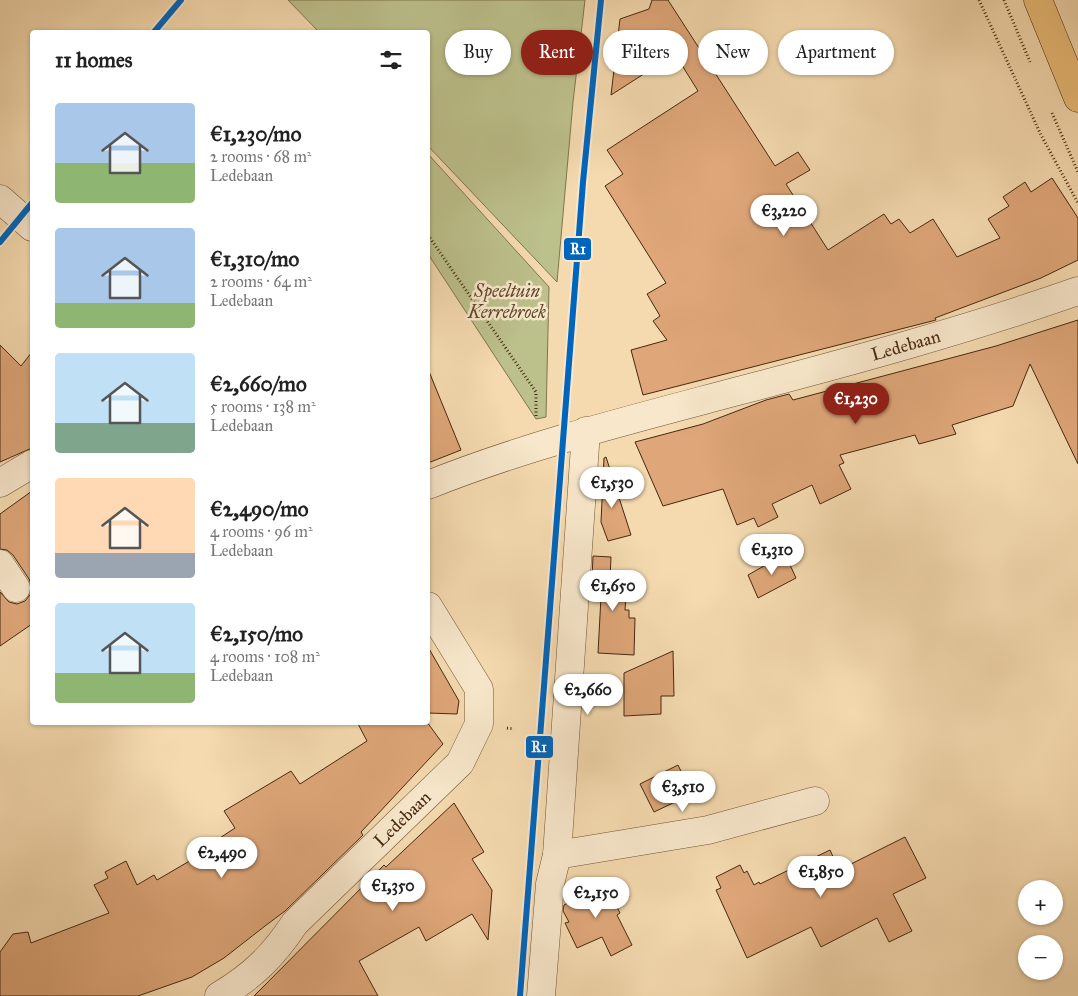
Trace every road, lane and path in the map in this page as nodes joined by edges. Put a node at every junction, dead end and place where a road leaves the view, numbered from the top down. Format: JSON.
{"nodes":[{"id":1,"x":978,"y":0,"type":"edge"},
{"id":2,"x":1038,"y":0,"type":"edge"},
{"id":3,"x":1078,"y":98,"type":"edge"},
{"id":4,"x":0,"y":199,"type":"edge"},
{"id":5,"x":1078,"y":203,"type":"edge"},
{"id":6,"x":30,"y":225,"type":"edge"},
{"id":7,"x":430,"y":238,"type":"edge"},
{"id":8,"x":1078,"y":291,"type":"edge"},
{"id":9,"x":586,"y":431,"type":"junction"},
{"id":10,"x":539,"y":446,"type":"junction"},
{"id":11,"x":30,"y":465,"type":"edge"},
{"id":12,"x":0,"y":483,"type":"edge"},
{"id":13,"x":430,"y":484,"type":"edge"},
{"id":14,"x":0,"y":564,"type":"edge"},
{"id":15,"x":16,"y":588,"type":"dead end"},
{"id":16,"x":430,"y":609,"type":"edge"},
{"id":17,"x":815,"y":801,"type":"dead end"},
{"id":18,"x":557,"y":855,"type":"junction"},
{"id":19,"x":219,"y":996,"type":"edge"},
{"id":20,"x":541,"y":996,"type":"edge"}],
"edges":[{"from":1,"to":5,"type":"path"},
{"from":2,"to":3,"type":"main road"},
{"from":4,"to":6,"type":"street"},
{"from":7,"to":10,"type":"path"},
{"from":8,"to":9,"type":"street","name":"Ledebaan"},
{"from":9,"to":10,"type":"street","name":"Ledebaan"},
{"from":9,"to":18,"type":"street"},
{"from":10,"to":13,"type":"street","name":"Ledebaan"},
{"from":11,"to":12,"type":"street"},
{"from":14,"to":15,"type":"street"},
{"from":16,"to":19,"type":"street","name":"Ledebaan"},
{"from":17,"to":18,"type":"street"},
{"from":18,"to":20,"type":"street"}]}
